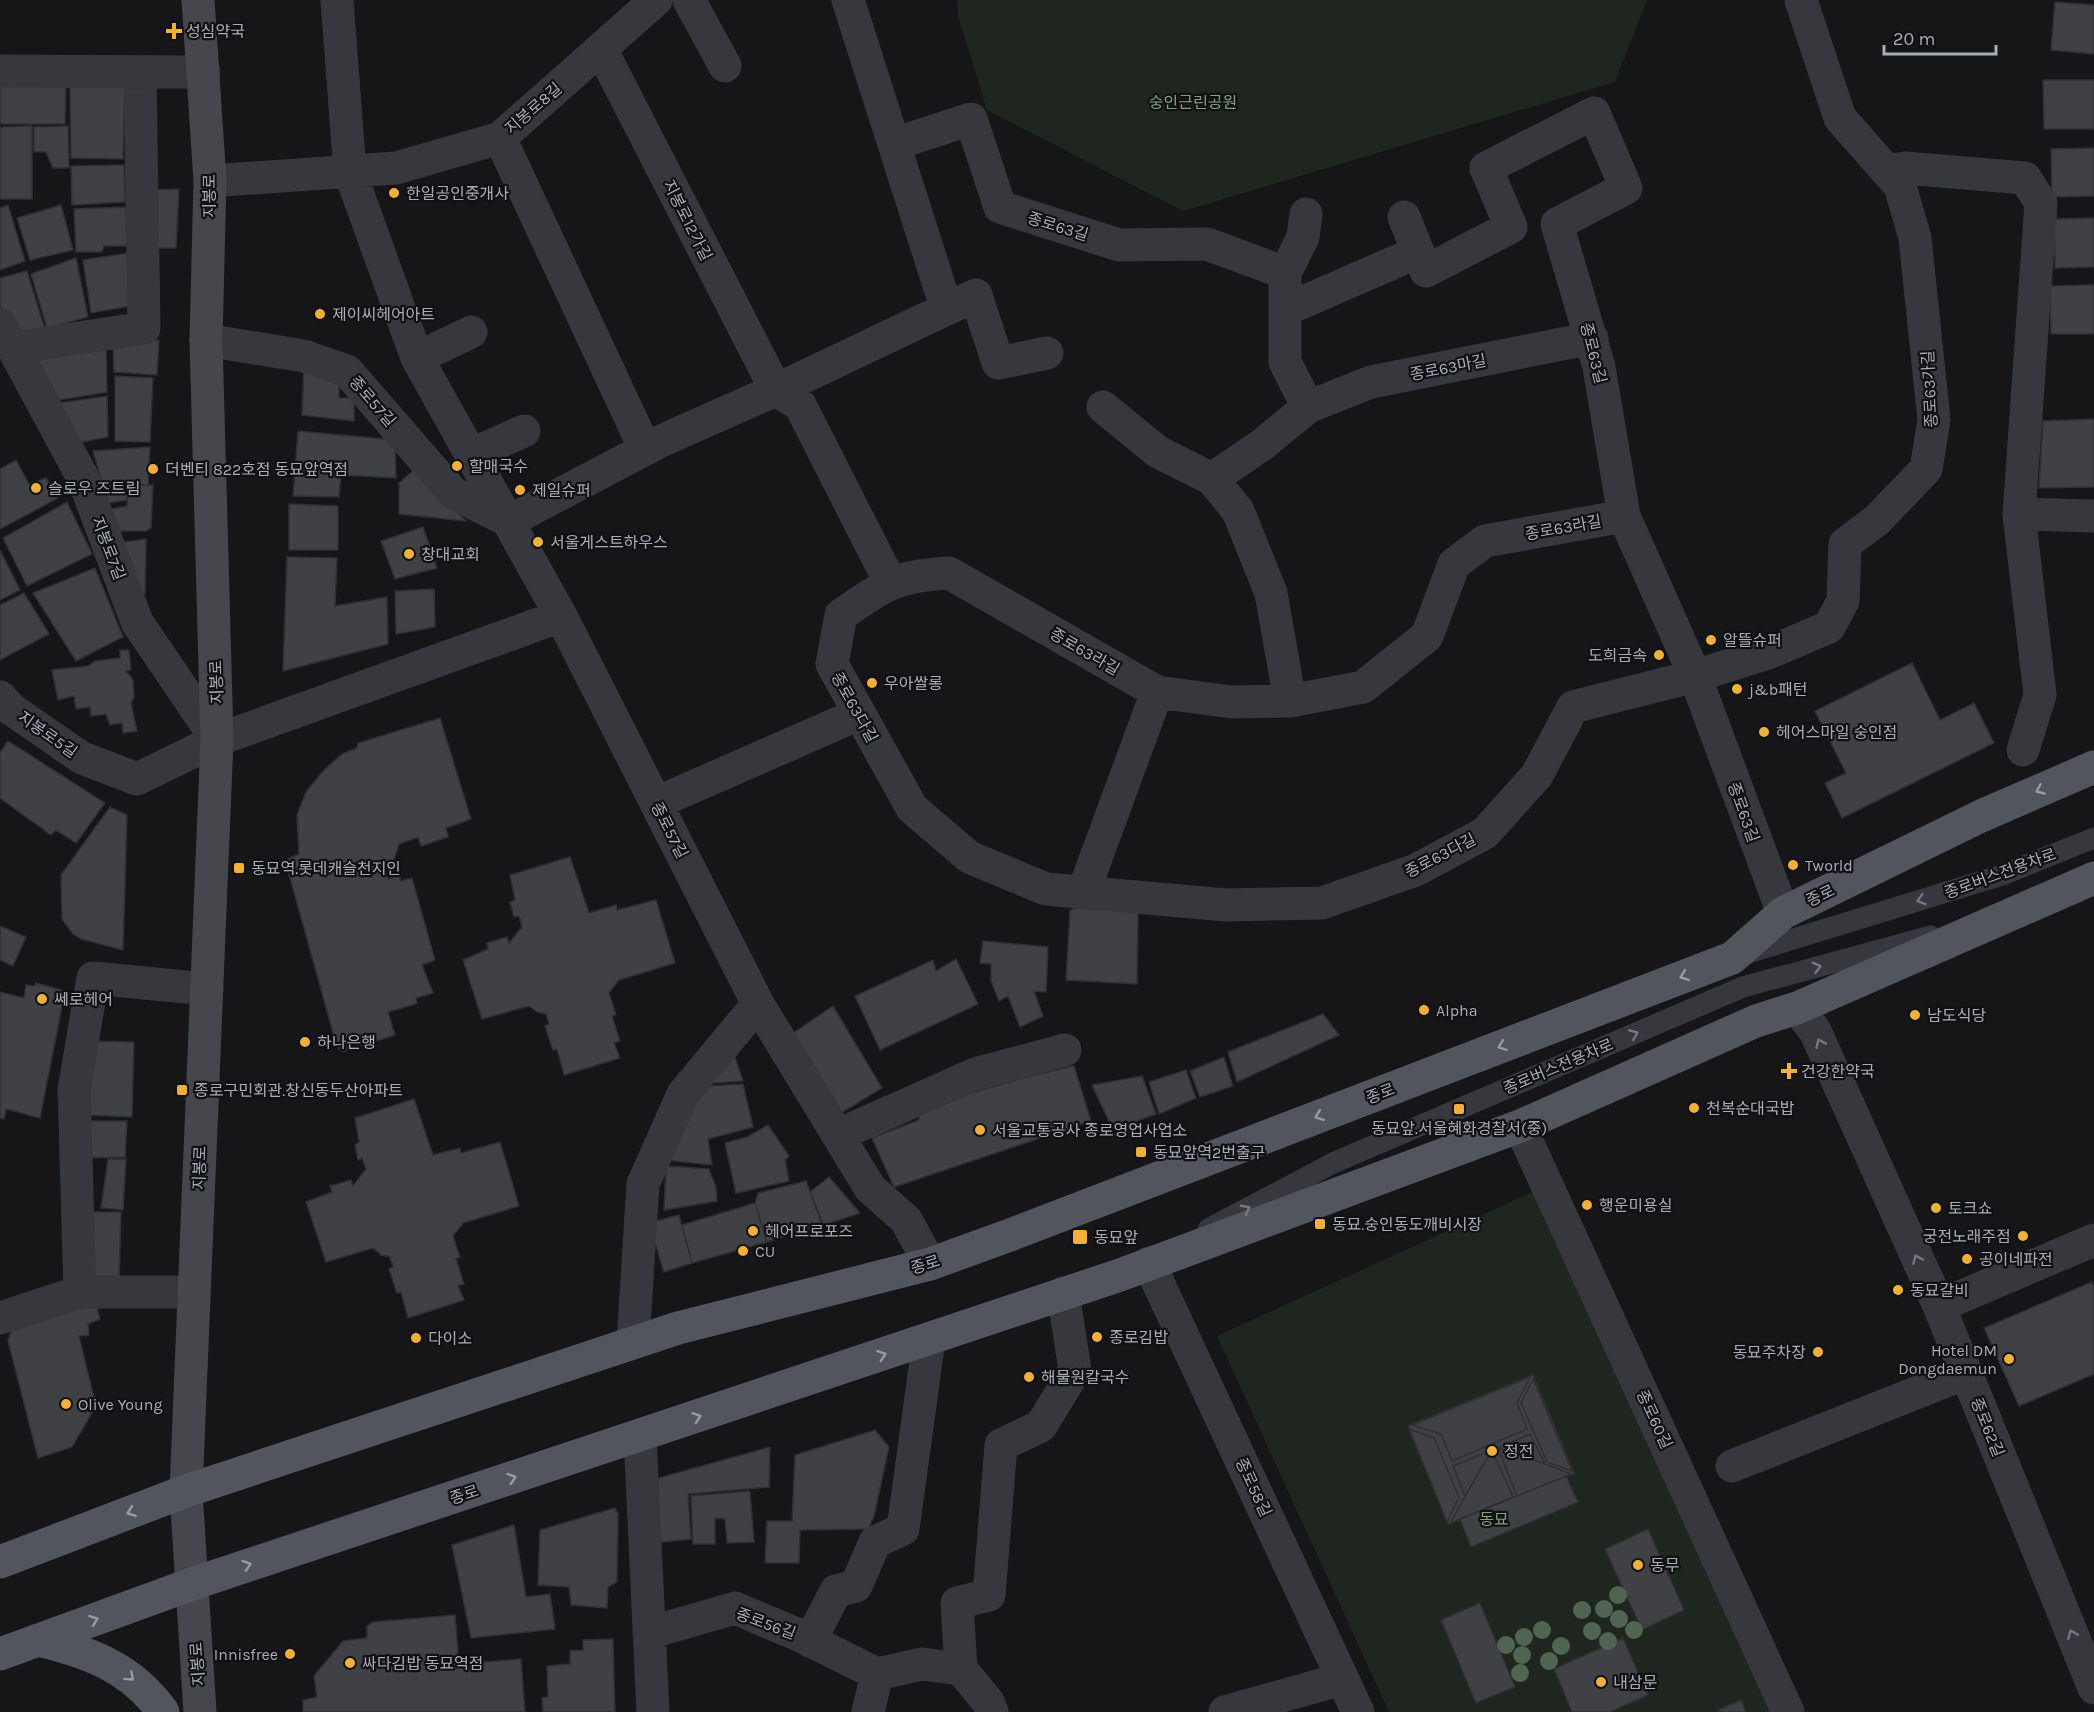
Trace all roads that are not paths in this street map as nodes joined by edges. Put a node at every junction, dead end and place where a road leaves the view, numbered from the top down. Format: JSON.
{"nodes":[{"id":1,"x":198,"y":0,"type":"edge"},
{"id":2,"x":337,"y":0,"type":"edge"},
{"id":3,"x":656,"y":0,"type":"edge"},
{"id":4,"x":689,"y":0,"type":"edge"},
{"id":5,"x":848,"y":0,"type":"edge"},
{"id":6,"x":1801,"y":0,"type":"edge"},
{"id":7,"x":601,"y":49,"type":"junction"},
{"id":8,"x":725,"y":66,"type":"dead end"},
{"id":9,"x":0,"y":71,"type":"edge"},
{"id":10,"x":140,"y":72,"type":"junction"},
{"id":11,"x":204,"y":72,"type":"junction"},
{"id":12,"x":500,"y":138,"type":"junction"},
{"id":13,"x":894,"y":144,"type":"junction"},
{"id":14,"x":1889,"y":171,"type":"junction"},
{"id":15,"x":350,"y":172,"type":"junction"},
{"id":16,"x":210,"y":181,"type":"junction"},
{"id":17,"x":1306,"y":214,"type":"dead end"},
{"id":18,"x":1404,"y":217,"type":"dead end"},
{"id":19,"x":1418,"y":252,"type":"junction"},
{"id":20,"x":1286,"y":273,"type":"junction"},
{"id":21,"x":946,"y":307,"type":"junction"},
{"id":22,"x":1286,"y":310,"type":"junction"},
{"id":23,"x":471,"y":332,"type":"dead end"},
{"id":24,"x":7,"y":336,"type":"edge"},
{"id":25,"x":1592,"y":338,"type":"junction"},
{"id":26,"x":206,"y":340,"type":"junction"},
{"id":27,"x":1047,"y":353,"type":"dead end"},
{"id":28,"x":417,"y":358,"type":"junction"},
{"id":29,"x":776,"y":390,"type":"junction"},
{"id":30,"x":1103,"y":407,"type":"dead end"},
{"id":31,"x":1308,"y":407,"type":"junction"},
{"id":32,"x":524,"y":431,"type":"dead end"},
{"id":33,"x":645,"y":449,"type":"junction"},
{"id":34,"x":471,"y":454,"type":"junction"},
{"id":35,"x":1212,"y":479,"type":"junction"},
{"id":36,"x":2019,"y":514,"type":"junction"},
{"id":37,"x":1624,"y":516,"type":"junction"},
{"id":38,"x":2094,"y":516,"type":"edge"},
{"id":39,"x":509,"y":521,"type":"junction"},
{"id":40,"x":890,"y":582,"type":"junction"},
{"id":41,"x":561,"y":616,"type":"junction"},
{"id":42,"x":1695,"y":676,"type":"junction"},
{"id":43,"x":1157,"y":692,"type":"junction"},
{"id":44,"x":1290,"y":701,"type":"junction"},
{"id":45,"x":4,"y":707,"type":"edge"},
{"id":46,"x":860,"y":714,"type":"junction"},
{"id":47,"x":217,"y":740,"type":"junction"},
{"id":48,"x":2023,"y":750,"type":"dead end"},
{"id":49,"x":2094,"y":767,"type":"edge"},
{"id":50,"x":656,"y":803,"type":"junction"},
{"id":51,"x":2094,"y":838,"type":"edge"},
{"id":52,"x":2094,"y":878,"type":"edge"},
{"id":53,"x":1083,"y":893,"type":"junction"},
{"id":54,"x":1783,"y":913,"type":"junction"},
{"id":55,"x":2017,"y":913,"type":"junction"},
{"id":56,"x":1732,"y":958,"type":"junction"},
{"id":57,"x":207,"y":989,"type":"junction"},
{"id":58,"x":758,"y":1004,"type":"junction"},
{"id":59,"x":1797,"y":1008,"type":"junction"},
{"id":60,"x":1065,"y":1050,"type":"dead end"},
{"id":61,"x":1520,"y":1126,"type":"junction"},
{"id":62,"x":838,"y":1135,"type":"junction"},
{"id":63,"x":2094,"y":1240,"type":"edge"},
{"id":64,"x":1149,"y":1263,"type":"junction"},
{"id":65,"x":930,"y":1264,"type":"junction"},
{"id":66,"x":1120,"y":1275,"type":"junction"},
{"id":67,"x":80,"y":1292,"type":"junction"},
{"id":68,"x":194,"y":1292,"type":"junction"},
{"id":69,"x":1063,"y":1293,"type":"junction"},
{"id":70,"x":1939,"y":1306,"type":"junction"},
{"id":71,"x":0,"y":1318,"type":"edge"},
{"id":72,"x":929,"y":1339,"type":"junction"},
{"id":73,"x":633,"y":1342,"type":"junction"},
{"id":74,"x":1966,"y":1373,"type":"junction"},
{"id":75,"x":640,"y":1436,"type":"junction"},
{"id":76,"x":1732,"y":1466,"type":"dead end"},
{"id":77,"x":186,"y":1491,"type":"junction"},
{"id":78,"x":0,"y":1562,"type":"edge"},
{"id":79,"x":192,"y":1584,"type":"junction"},
{"id":80,"x":649,"y":1633,"type":"junction"},
{"id":81,"x":38,"y":1640,"type":"junction"},
{"id":82,"x":810,"y":1641,"type":"junction"},
{"id":83,"x":0,"y":1654,"type":"edge"},
{"id":84,"x":961,"y":1669,"type":"junction"},
{"id":85,"x":877,"y":1674,"type":"junction"},
{"id":86,"x":1342,"y":1679,"type":"junction"},
{"id":87,"x":2094,"y":1688,"type":"edge"},
{"id":88,"x":163,"y":1712,"type":"edge"},
{"id":89,"x":200,"y":1712,"type":"edge"},
{"id":90,"x":653,"y":1712,"type":"edge"},
{"id":91,"x":868,"y":1712,"type":"edge"},
{"id":92,"x":992,"y":1712,"type":"edge"},
{"id":93,"x":1225,"y":1712,"type":"edge"},
{"id":94,"x":1358,"y":1712,"type":"edge"},
{"id":95,"x":1788,"y":1712,"type":"edge"}],
"edges":[{"from":1,"to":11,"type":"main road","name":"지봉로"},
{"from":2,"to":15,"type":"street"},
{"from":3,"to":7,"type":"street","name":"지봉로8길"},
{"from":4,"to":8,"type":"street"},
{"from":5,"to":13,"type":"street"},
{"from":6,"to":14,"type":"street","name":"종로63가길"},
{"from":7,"to":12,"type":"street","name":"지봉로8길"},
{"from":7,"to":29,"type":"street","name":"지봉로12가길"},
{"from":9,"to":10,"type":"street"},
{"from":10,"to":11,"type":"street"},
{"from":10,"to":24,"type":"street","name":"지봉로7길"},
{"from":11,"to":16,"type":"main road","name":"지봉로"},
{"from":12,"to":15,"type":"street","name":"지봉로8길"},
{"from":12,"to":33,"type":"street"},
{"from":13,"to":20,"type":"street","name":"종로63길"},
{"from":13,"to":21,"type":"street"},
{"from":14,"to":36,"type":"street"},
{"from":14,"to":42,"type":"street","name":"종로63가길"},
{"from":15,"to":16,"type":"street","name":"지봉로8길"},
{"from":15,"to":28,"type":"street","name":"종로57길"},
{"from":16,"to":26,"type":"main road","name":"지봉로"},
{"from":17,"to":20,"type":"street"},
{"from":18,"to":19,"type":"street","name":"종로63길"},
{"from":19,"to":22,"type":"street"},
{"from":19,"to":25,"type":"street","name":"종로63길"},
{"from":20,"to":22,"type":"street"},
{"from":21,"to":27,"type":"street"},
{"from":21,"to":29,"type":"street"},
{"from":22,"to":31,"type":"street"},
{"from":23,"to":28,"type":"street"},
{"from":24,"to":47,"type":"street","name":"지봉로7길"},
{"from":25,"to":31,"type":"street","name":"종로63마길"},
{"from":25,"to":37,"type":"street","name":"종로63길"},
{"from":26,"to":39,"type":"street","name":"종로57길"},
{"from":26,"to":47,"type":"main road","name":"지봉로"},
{"from":28,"to":34,"type":"street","name":"종로57길"},
{"from":29,"to":33,"type":"street"},
{"from":29,"to":40,"type":"street"},
{"from":30,"to":35,"type":"street"},
{"from":31,"to":35,"type":"street","name":"종로63마길"},
{"from":32,"to":34,"type":"street"},
{"from":33,"to":39,"type":"street"},
{"from":34,"to":39,"type":"street","name":"종로57길"},
{"from":35,"to":44,"type":"street"},
{"from":36,"to":38,"type":"street"},
{"from":36,"to":48,"type":"street"},
{"from":37,"to":42,"type":"street","name":"종로63길"},
{"from":37,"to":44,"type":"street","name":"종로63라길"},
{"from":39,"to":41,"type":"street","name":"종로57길"},
{"from":40,"to":43,"type":"street","name":"종로63라길"},
{"from":40,"to":46,"type":"street","name":"종로63다길"},
{"from":41,"to":47,"type":"street","name":"지봉로5길"},
{"from":41,"to":50,"type":"street","name":"종로57길"},
{"from":42,"to":53,"type":"street","name":"종로63다길"},
{"from":42,"to":54,"type":"street","name":"종로63길"},
{"from":43,"to":44,"type":"street","name":"종로63라길"},
{"from":43,"to":53,"type":"street"},
{"from":45,"to":47,"type":"street","name":"지봉로5길"},
{"from":46,"to":50,"type":"street"},
{"from":46,"to":53,"type":"street","name":"종로63다길"},
{"from":47,"to":57,"type":"main road","name":"지봉로"},
{"from":49,"to":54,"type":"main road","name":"종로","one_way":true},
{"from":50,"to":58,"type":"street","name":"종로57길"},
{"from":51,"to":56,"type":"lane","name":"종로버스전용차로","one_way":true},
{"from":52,"to":55,"type":"main road","name":"종로"},
{"from":54,"to":56,"type":"main road","name":"종로"},
{"from":55,"to":59,"type":"main road","name":"종로"},
{"from":66,"to":55,"type":"lane","name":"종로버스전용차로","one_way":true},
{"from":56,"to":65,"type":"main road","name":"종로","one_way":true},
{"from":57,"to":67,"type":"street"},
{"from":57,"to":68,"type":"main road","name":"지봉로"},
{"from":58,"to":62,"type":"street","name":"종로57길"},
{"from":58,"to":73,"type":"street"},
{"from":59,"to":61,"type":"main road","name":"종로"},
{"from":70,"to":59,"type":"street","name":"종로62길","one_way":true},
{"from":60,"to":62,"type":"street"},
{"from":61,"to":64,"type":"main road","name":"종로"},
{"from":61,"to":95,"type":"street","name":"종로60길"},
{"from":62,"to":65,"type":"street","name":"종로57길"},
{"from":63,"to":70,"type":"street"},
{"from":64,"to":66,"type":"main road","name":"종로"},
{"from":64,"to":86,"type":"street","name":"종로58길"},
{"from":65,"to":73,"type":"main road","name":"종로"},
{"from":66,"to":69,"type":"main road","name":"종로"},
{"from":67,"to":68,"type":"street"},
{"from":67,"to":71,"type":"street"},
{"from":68,"to":77,"type":"main road","name":"지봉로"},
{"from":69,"to":72,"type":"main road","name":"종로"},
{"from":69,"to":84,"type":"street"},
{"from":70,"to":74,"type":"street","name":"종로62길"},
{"from":75,"to":72,"type":"main road","name":"종로","one_way":true},
{"from":72,"to":82,"type":"street"},
{"from":73,"to":77,"type":"main road","name":"종로"},
{"from":74,"to":76,"type":"street"},
{"from":87,"to":74,"type":"street","name":"종로62길","one_way":true},
{"from":79,"to":75,"type":"main road","name":"종로","one_way":true},
{"from":75,"to":80,"type":"street"},
{"from":77,"to":78,"type":"main road","name":"종로","one_way":true},
{"from":77,"to":79,"type":"main road","name":"지봉로"},
{"from":81,"to":79,"type":"main road","name":"종로","one_way":true},
{"from":79,"to":89,"type":"main road","name":"지봉로"},
{"from":80,"to":82,"type":"street","name":"종로56길"},
{"from":80,"to":90,"type":"street"},
{"from":81,"to":83,"type":"main road","name":"종로"},
{"from":81,"to":88,"type":"main road","one_way":true},
{"from":82,"to":85,"type":"street","name":"종로56길"},
{"from":84,"to":85,"type":"street"},
{"from":84,"to":92,"type":"street"},
{"from":85,"to":91,"type":"street"},
{"from":86,"to":93,"type":"street"},
{"from":86,"to":94,"type":"street","name":"종로58길"}]}
